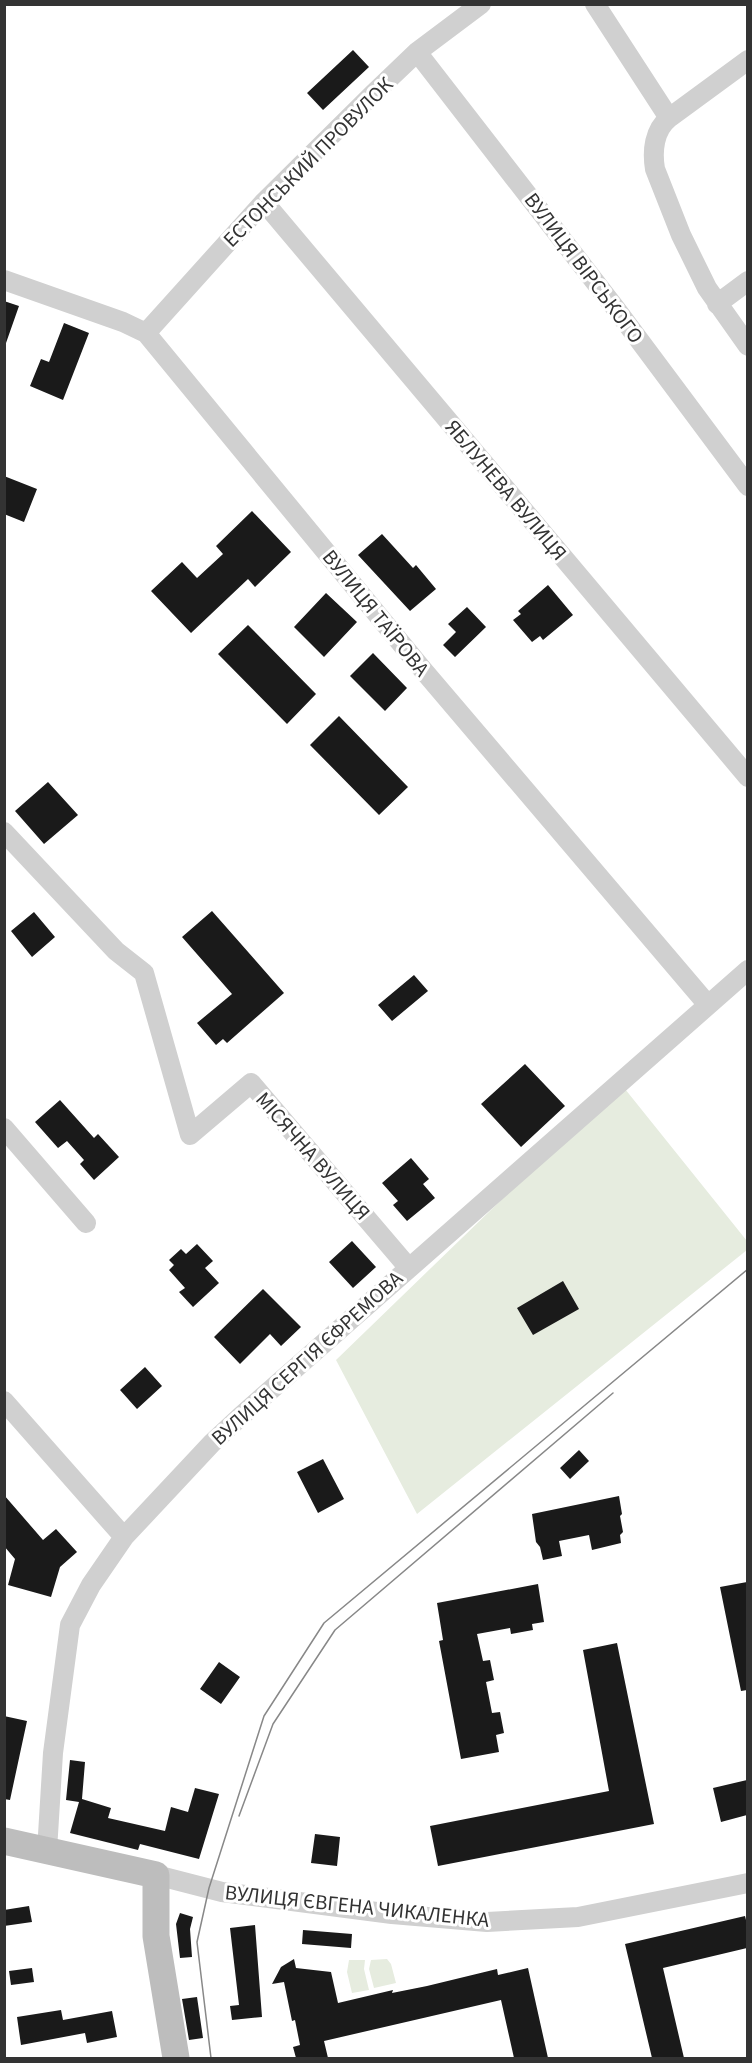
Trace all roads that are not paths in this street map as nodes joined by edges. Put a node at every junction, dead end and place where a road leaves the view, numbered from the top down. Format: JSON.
{"nodes":[{"id":1,"x":481,"y":4,"type":"edge"},
{"id":2,"x":594,"y":4,"type":"edge"},
{"id":3,"x":417,"y":52,"type":"junction"},
{"id":4,"x":747,"y":60,"type":"edge"},
{"id":5,"x":669,"y":118,"type":"junction"},
{"id":6,"x":264,"y":202,"type":"junction"},
{"id":7,"x":4,"y":280,"type":"edge"},
{"id":8,"x":747,"y":281,"type":"edge"},
{"id":9,"x":717,"y":304,"type":"junction"},
{"id":10,"x":147,"y":333,"type":"junction"},
{"id":11,"x":747,"y":346,"type":"edge"},
{"id":12,"x":747,"y":486,"type":"edge"},
{"id":13,"x":747,"y":777,"type":"edge"},
{"id":14,"x":4,"y":832,"type":"edge"},
{"id":15,"x":747,"y":970,"type":"edge"},
{"id":16,"x":708,"y":1005,"type":"junction"},
{"id":17,"x":4,"y":1128,"type":"edge"},
{"id":18,"x":86,"y":1223,"type":"dead end"},
{"id":19,"x":408,"y":1267,"type":"junction"},
{"id":20,"x":4,"y":1401,"type":"edge"},
{"id":21,"x":124,"y":1537,"type":"junction"},
{"id":22,"x":4,"y":1841,"type":"edge"},
{"id":23,"x":47,"y":1851,"type":"junction"},
{"id":24,"x":156,"y":1875,"type":"junction"},
{"id":25,"x":747,"y":1883,"type":"edge"},
{"id":26,"x":176,"y":2058,"type":"edge"}],
"edges":[{"from":1,"to":3,"type":"street","name":"ЕСТОНСЬКИЙ ПРОВУЛОК"},
{"from":2,"to":5,"type":"street"},
{"from":3,"to":6,"type":"street","name":"ЕСТОНСЬКИЙ ПРОВУЛОК"},
{"from":3,"to":12,"type":"street","name":"ВУЛИЦЯ ВІРСЬКОГО"},
{"from":4,"to":5,"type":"street"},
{"from":5,"to":9,"type":"street"},
{"from":6,"to":10,"type":"street","name":"ЕСТОНСЬКИЙ ПРОВУЛОК"},
{"from":6,"to":13,"type":"street","name":"ЯБЛУНЕВА ВУЛИЦЯ"},
{"from":7,"to":10,"type":"street","name":"ВУЛИЦЯ ТАЇРОВА"},
{"from":8,"to":9,"type":"street"},
{"from":9,"to":11,"type":"street"},
{"from":10,"to":16,"type":"street","name":"ВУЛИЦЯ ТАЇРОВА"},
{"from":14,"to":19,"type":"street","name":"МІСЯЧНА ВУЛИЦЯ"},
{"from":15,"to":16,"type":"street","name":"ВУЛИЦЯ СЕРГІЯ ЄФРЕМОВА"},
{"from":16,"to":19,"type":"street","name":"ВУЛИЦЯ СЕРГІЯ ЄФРЕМОВА"},
{"from":17,"to":18,"type":"street"},
{"from":19,"to":21,"type":"street","name":"ВУЛИЦЯ СЕРГІЯ ЄФРЕМОВА"},
{"from":20,"to":21,"type":"street"},
{"from":21,"to":23,"type":"street","name":"ВУЛИЦЯ СЕРГІЯ ЄФРЕМОВА"},
{"from":22,"to":23,"type":"street","name":"ВУЛИЦЯ ЄВГЕНА ЧИКАЛЕНКА"},
{"from":23,"to":24,"type":"street","name":"ВУЛИЦЯ ЄВГЕНА ЧИКАЛЕНКА"},
{"from":24,"to":25,"type":"street","name":"ВУЛИЦЯ ЄВГЕНА ЧИКАЛЕНКА"},
{"from":24,"to":26,"type":"street"}]}
